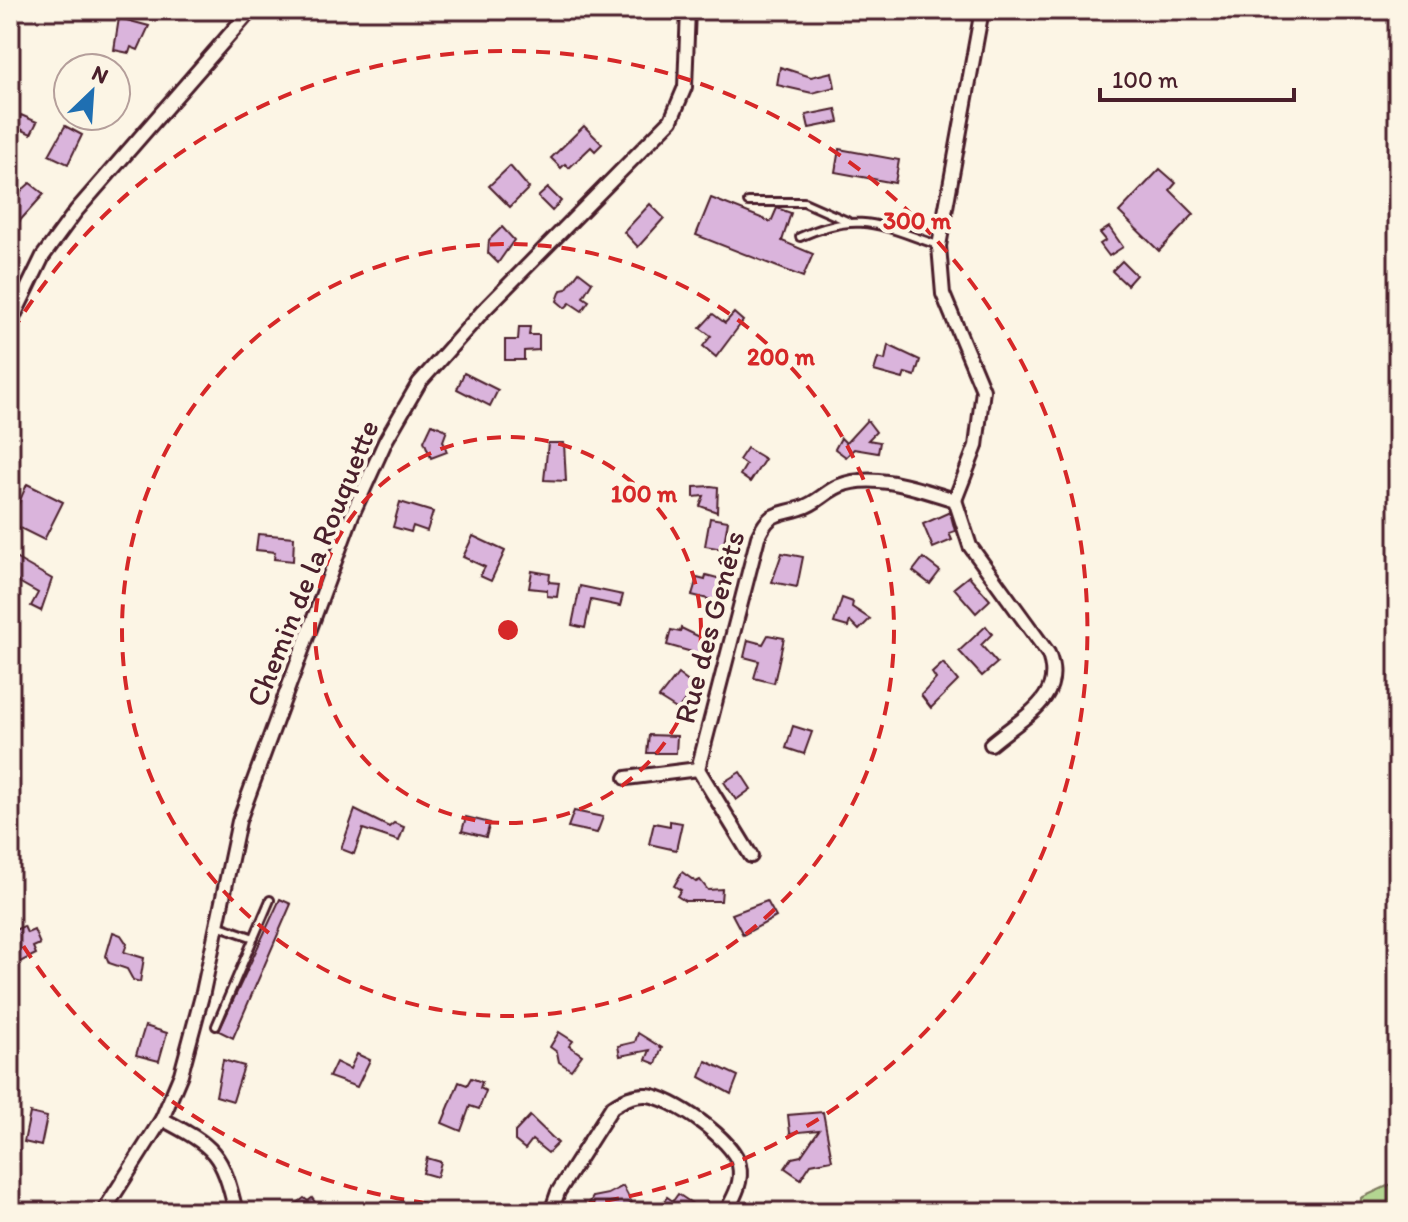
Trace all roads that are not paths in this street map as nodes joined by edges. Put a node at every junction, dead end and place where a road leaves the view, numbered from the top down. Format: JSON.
{"nodes":[{"id":1,"x":251,"y":10,"type":"edge"},
{"id":2,"x":688,"y":10,"type":"edge"},
{"id":3,"x":982,"y":10,"type":"edge"},
{"id":4,"x":748,"y":202,"type":"dead end"},
{"id":5,"x":847,"y":221,"type":"junction"},
{"id":6,"x":800,"y":237,"type":"dead end"},
{"id":7,"x":939,"y":246,"type":"junction"},
{"id":8,"x":10,"y":324,"type":"edge"},
{"id":9,"x":955,"y":500,"type":"junction"},
{"id":10,"x":991,"y":744,"type":"dead end"},
{"id":11,"x":698,"y":769,"type":"junction"},
{"id":12,"x":626,"y":778,"type":"dead end"},
{"id":13,"x":751,"y":856,"type":"dead end"},
{"id":14,"x":270,"y":900,"type":"dead end"},
{"id":15,"x":217,"y":925,"type":"junction"},
{"id":16,"x":254,"y":938,"type":"junction"},
{"id":17,"x":216,"y":1026,"type":"dead end"},
{"id":18,"x":162,"y":1119,"type":"junction"},
{"id":19,"x":103,"y":1212,"type":"edge"},
{"id":20,"x":236,"y":1212,"type":"edge"},
{"id":21,"x":551,"y":1212,"type":"edge"},
{"id":22,"x":726,"y":1212,"type":"edge"}],
"edges":[{"from":1,"to":8,"type":"street"},
{"from":2,"to":15,"type":"street","name":"Chemin de la Rouquette"},
{"from":3,"to":7,"type":"street"},
{"from":4,"to":5,"type":"lane"},
{"from":5,"to":6,"type":"lane"},
{"from":5,"to":7,"type":"lane"},
{"from":7,"to":9,"type":"street"},
{"from":9,"to":10,"type":"street"},
{"from":9,"to":11,"type":"street","name":"Rue des Genêts"},
{"from":11,"to":12,"type":"street","name":"Rue des Genêts"},
{"from":11,"to":13,"type":"street","name":"Rue des Genêts"},
{"from":14,"to":16,"type":"lane"},
{"from":15,"to":16,"type":"lane"},
{"from":15,"to":18,"type":"street","name":"Chemin de la Rouquette"},
{"from":16,"to":17,"type":"lane"},
{"from":18,"to":19,"type":"street","name":"Chemin de la Rouquette"},
{"from":18,"to":20,"type":"street"},
{"from":21,"to":22,"type":"street"}]}
